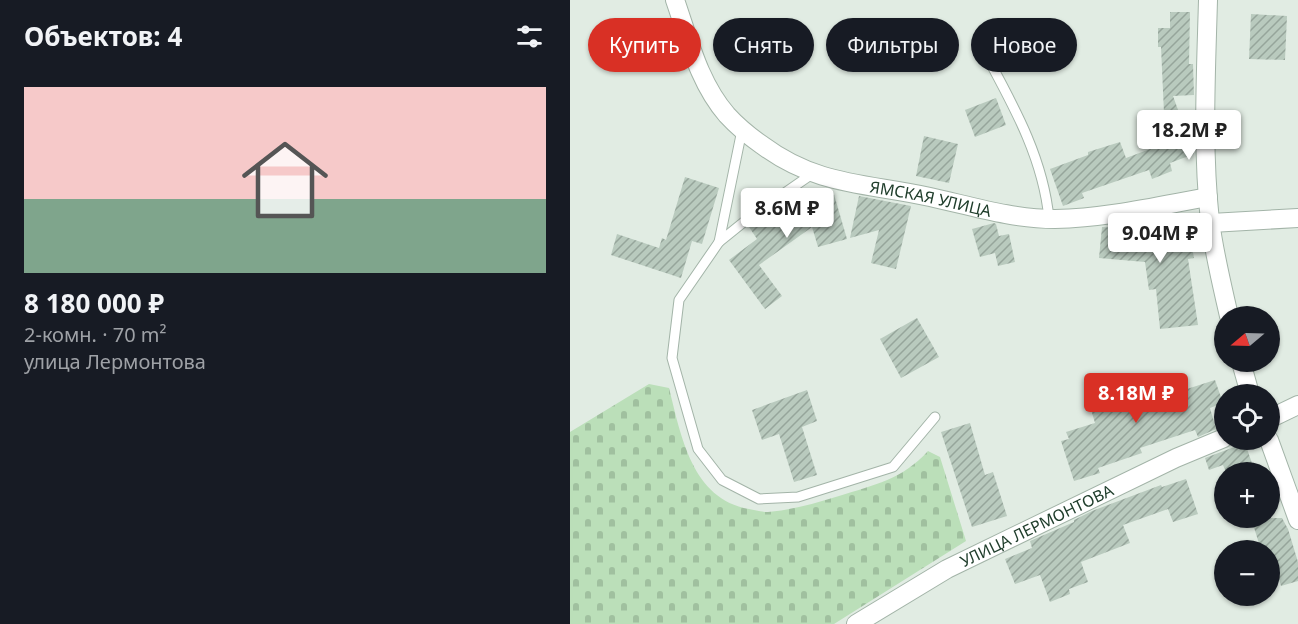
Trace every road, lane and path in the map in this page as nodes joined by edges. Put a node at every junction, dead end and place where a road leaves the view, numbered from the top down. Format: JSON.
{"nodes":[{"id":1,"x":675,"y":0,"type":"edge"},
{"id":2,"x":1208,"y":0,"type":"edge"},
{"id":3,"x":995,"y":72,"type":"edge"},
{"id":4,"x":742,"y":130,"type":"junction"},
{"id":5,"x":812,"y":174,"type":"junction"},
{"id":6,"x":1208,"y":197,"type":"junction"},
{"id":7,"x":1298,"y":218,"type":"edge"},
{"id":8,"x":1049,"y":219,"type":"junction"},
{"id":9,"x":1210,"y":223,"type":"junction"},
{"id":10,"x":719,"y":242,"type":"junction"},
{"id":11,"x":1227,"y":306,"type":"edge"},
{"id":12,"x":1298,"y":405,"type":"edge"},
{"id":13,"x":1280,"y":414,"type":"edge"},
{"id":14,"x":935,"y":417,"type":"dead end"},
{"id":15,"x":1214,"y":442,"type":"edge"},
{"id":16,"x":1273,"y":450,"type":"edge"},
{"id":17,"x":1298,"y":520,"type":"edge"},
{"id":18,"x":856,"y":624,"type":"edge"}],
"edges":[{"from":1,"to":4,"type":"street","name":"ЯМСКАЯ УЛИЦА"},
{"from":2,"to":6,"type":"street"},
{"from":3,"to":8,"type":"lane"},
{"from":4,"to":5,"type":"street","name":"ЯМСКАЯ УЛИЦА"},
{"from":4,"to":10,"type":"lane"},
{"from":5,"to":8,"type":"street","name":"ЯМСКАЯ УЛИЦА"},
{"from":5,"to":10,"type":"lane"},
{"from":6,"to":8,"type":"street","name":"ЯМСКАЯ УЛИЦА"},
{"from":6,"to":9,"type":"street"},
{"from":7,"to":9,"type":"street"},
{"from":9,"to":11,"type":"street"},
{"from":10,"to":14,"type":"lane"},
{"from":12,"to":13,"type":"street"},
{"from":15,"to":18,"type":"street","name":"УЛИЦА ЛЕРМОНТОВА"},
{"from":16,"to":17,"type":"street"}]}
